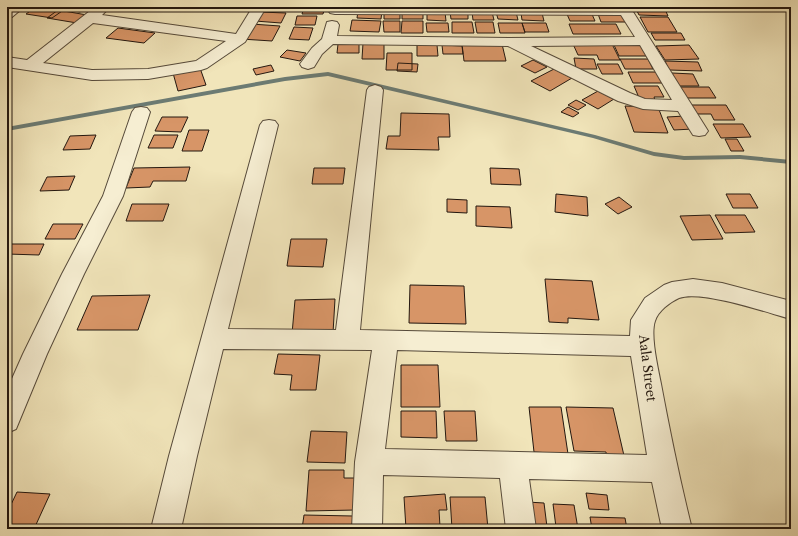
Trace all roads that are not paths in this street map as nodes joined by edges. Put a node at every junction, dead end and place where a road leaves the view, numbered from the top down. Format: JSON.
{"nodes":[{"id":1,"x":17,"y":7,"type":"edge"},
{"id":2,"x":104,"y":7,"type":"edge"},
{"id":3,"x":336,"y":8,"type":"edge"},
{"id":4,"x":624,"y":9,"type":"edge"},
{"id":5,"x":257,"y":12,"type":"dead end"},
{"id":6,"x":7,"y":14,"type":"edge"},
{"id":7,"x":90,"y":18,"type":"junction"},
{"id":8,"x":240,"y":39,"type":"junction"},
{"id":9,"x":329,"y":40,"type":"junction"},
{"id":10,"x":645,"y":41,"type":"junction"},
{"id":11,"x":509,"y":42,"type":"junction"},
{"id":12,"x":7,"y":62,"type":"edge"},
{"id":13,"x":308,"y":64,"type":"dead end"},
{"id":14,"x":31,"y":65,"type":"junction"},
{"id":15,"x":375,"y":90,"type":"dead end"},
{"id":16,"x":684,"y":106,"type":"junction"},
{"id":17,"x":141,"y":112,"type":"dead end"},
{"id":18,"x":269,"y":125,"type":"dead end"},
{"id":19,"x":699,"y":131,"type":"dead end"},
{"id":20,"x":791,"y":310,"type":"edge"},
{"id":21,"x":214,"y":340,"type":"junction"},
{"id":22,"x":347,"y":340,"type":"junction"},
{"id":23,"x":386,"y":340,"type":"junction"},
{"id":24,"x":642,"y":346,"type":"junction"},
{"id":25,"x":7,"y":421,"type":"edge"},
{"id":26,"x":369,"y":462,"type":"junction"},
{"id":27,"x":513,"y":464,"type":"junction"},
{"id":28,"x":663,"y":469,"type":"junction"},
{"id":29,"x":166,"y":529,"type":"edge"},
{"id":30,"x":367,"y":529,"type":"edge"},
{"id":31,"x":521,"y":529,"type":"edge"},
{"id":32,"x":677,"y":529,"type":"edge"}],
"edges":[{"from":1,"to":6,"type":"street"},
{"from":2,"to":7,"type":"street"},
{"from":3,"to":4,"type":"street"},
{"from":3,"to":9,"type":"street"},
{"from":4,"to":10,"type":"street"},
{"from":5,"to":8,"type":"street"},
{"from":7,"to":8,"type":"street"},
{"from":7,"to":14,"type":"street"},
{"from":8,"to":14,"type":"street"},
{"from":9,"to":11,"type":"street"},
{"from":9,"to":13,"type":"street"},
{"from":10,"to":11,"type":"street"},
{"from":10,"to":16,"type":"street"},
{"from":11,"to":16,"type":"street"},
{"from":12,"to":14,"type":"street"},
{"from":15,"to":22,"type":"street"},
{"from":16,"to":19,"type":"street"},
{"from":17,"to":25,"type":"street"},
{"from":18,"to":21,"type":"street"},
{"from":20,"to":24,"type":"street","name":"Aala Street"},
{"from":21,"to":22,"type":"street"},
{"from":21,"to":29,"type":"street"},
{"from":22,"to":23,"type":"street"},
{"from":23,"to":24,"type":"street"},
{"from":23,"to":26,"type":"street"},
{"from":24,"to":28,"type":"street","name":"Aala Street"},
{"from":26,"to":27,"type":"street"},
{"from":26,"to":30,"type":"street"},
{"from":27,"to":28,"type":"street"},
{"from":27,"to":31,"type":"street"},
{"from":28,"to":32,"type":"street","name":"Aala Street"}]}
